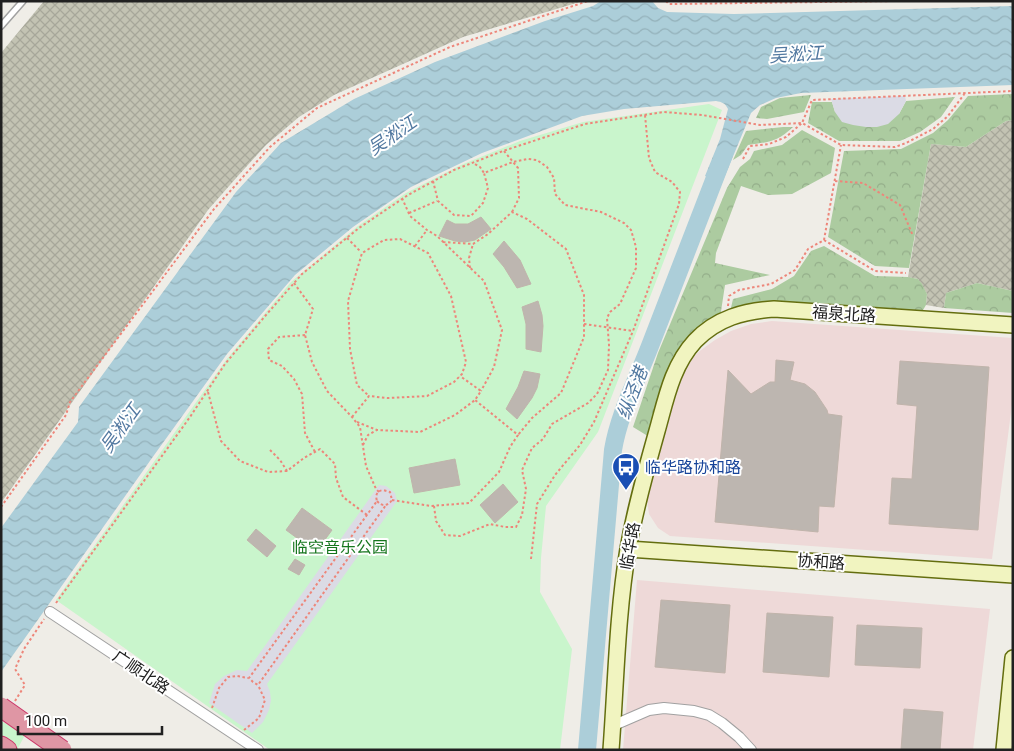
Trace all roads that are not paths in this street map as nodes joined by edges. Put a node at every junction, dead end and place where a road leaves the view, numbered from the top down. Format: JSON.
{"nodes":[{"id":1,"x":22,"y":1,"type":"edge"},
{"id":2,"x":1,"y":26,"type":"edge"},
{"id":3,"x":1013,"y":325,"type":"edge"},
{"id":4,"x":688,"y":350,"type":"joint"},
{"id":5,"x":628,"y":550,"type":"junction"},
{"id":6,"x":1013,"y":576,"type":"edge"},
{"id":7,"x":50,"y":612,"type":"road end"},
{"id":8,"x":1013,"y":658,"type":"edge"},
{"id":9,"x":1012,"y":677,"type":"edge"},
{"id":10,"x":8,"y":704,"type":"edge"},
{"id":11,"x":612,"y":726,"type":"junction"},
{"id":12,"x":1,"y":746,"type":"edge"},
{"id":13,"x":7,"y":750,"type":"edge"},
{"id":14,"x":62,"y":750,"type":"edge"},
{"id":15,"x":258,"y":750,"type":"edge"},
{"id":16,"x":610,"y":750,"type":"edge"},
{"id":17,"x":751,"y":750,"type":"edge"},
{"id":18,"x":1004,"y":750,"type":"edge"}],
"edges":[{"from":1,"to":2,"type":"lane"},
{"from":3,"to":4,"type":"street","name":"福泉北路"},
{"from":4,"to":5,"type":"street","name":"临华路"},
{"from":5,"to":6,"type":"street","name":"协和路"},
{"from":5,"to":11,"type":"street","name":"临华路"},
{"from":7,"to":15,"type":"street","name":"广顺北路"},
{"from":8,"to":9,"type":"street"},
{"from":9,"to":18,"type":"street"},
{"from":10,"to":14,"type":"highway","bridge":true},
{"from":11,"to":16,"type":"street","name":"临华路"},
{"from":11,"to":17,"type":"street"},
{"from":12,"to":13,"type":"highway"}]}
